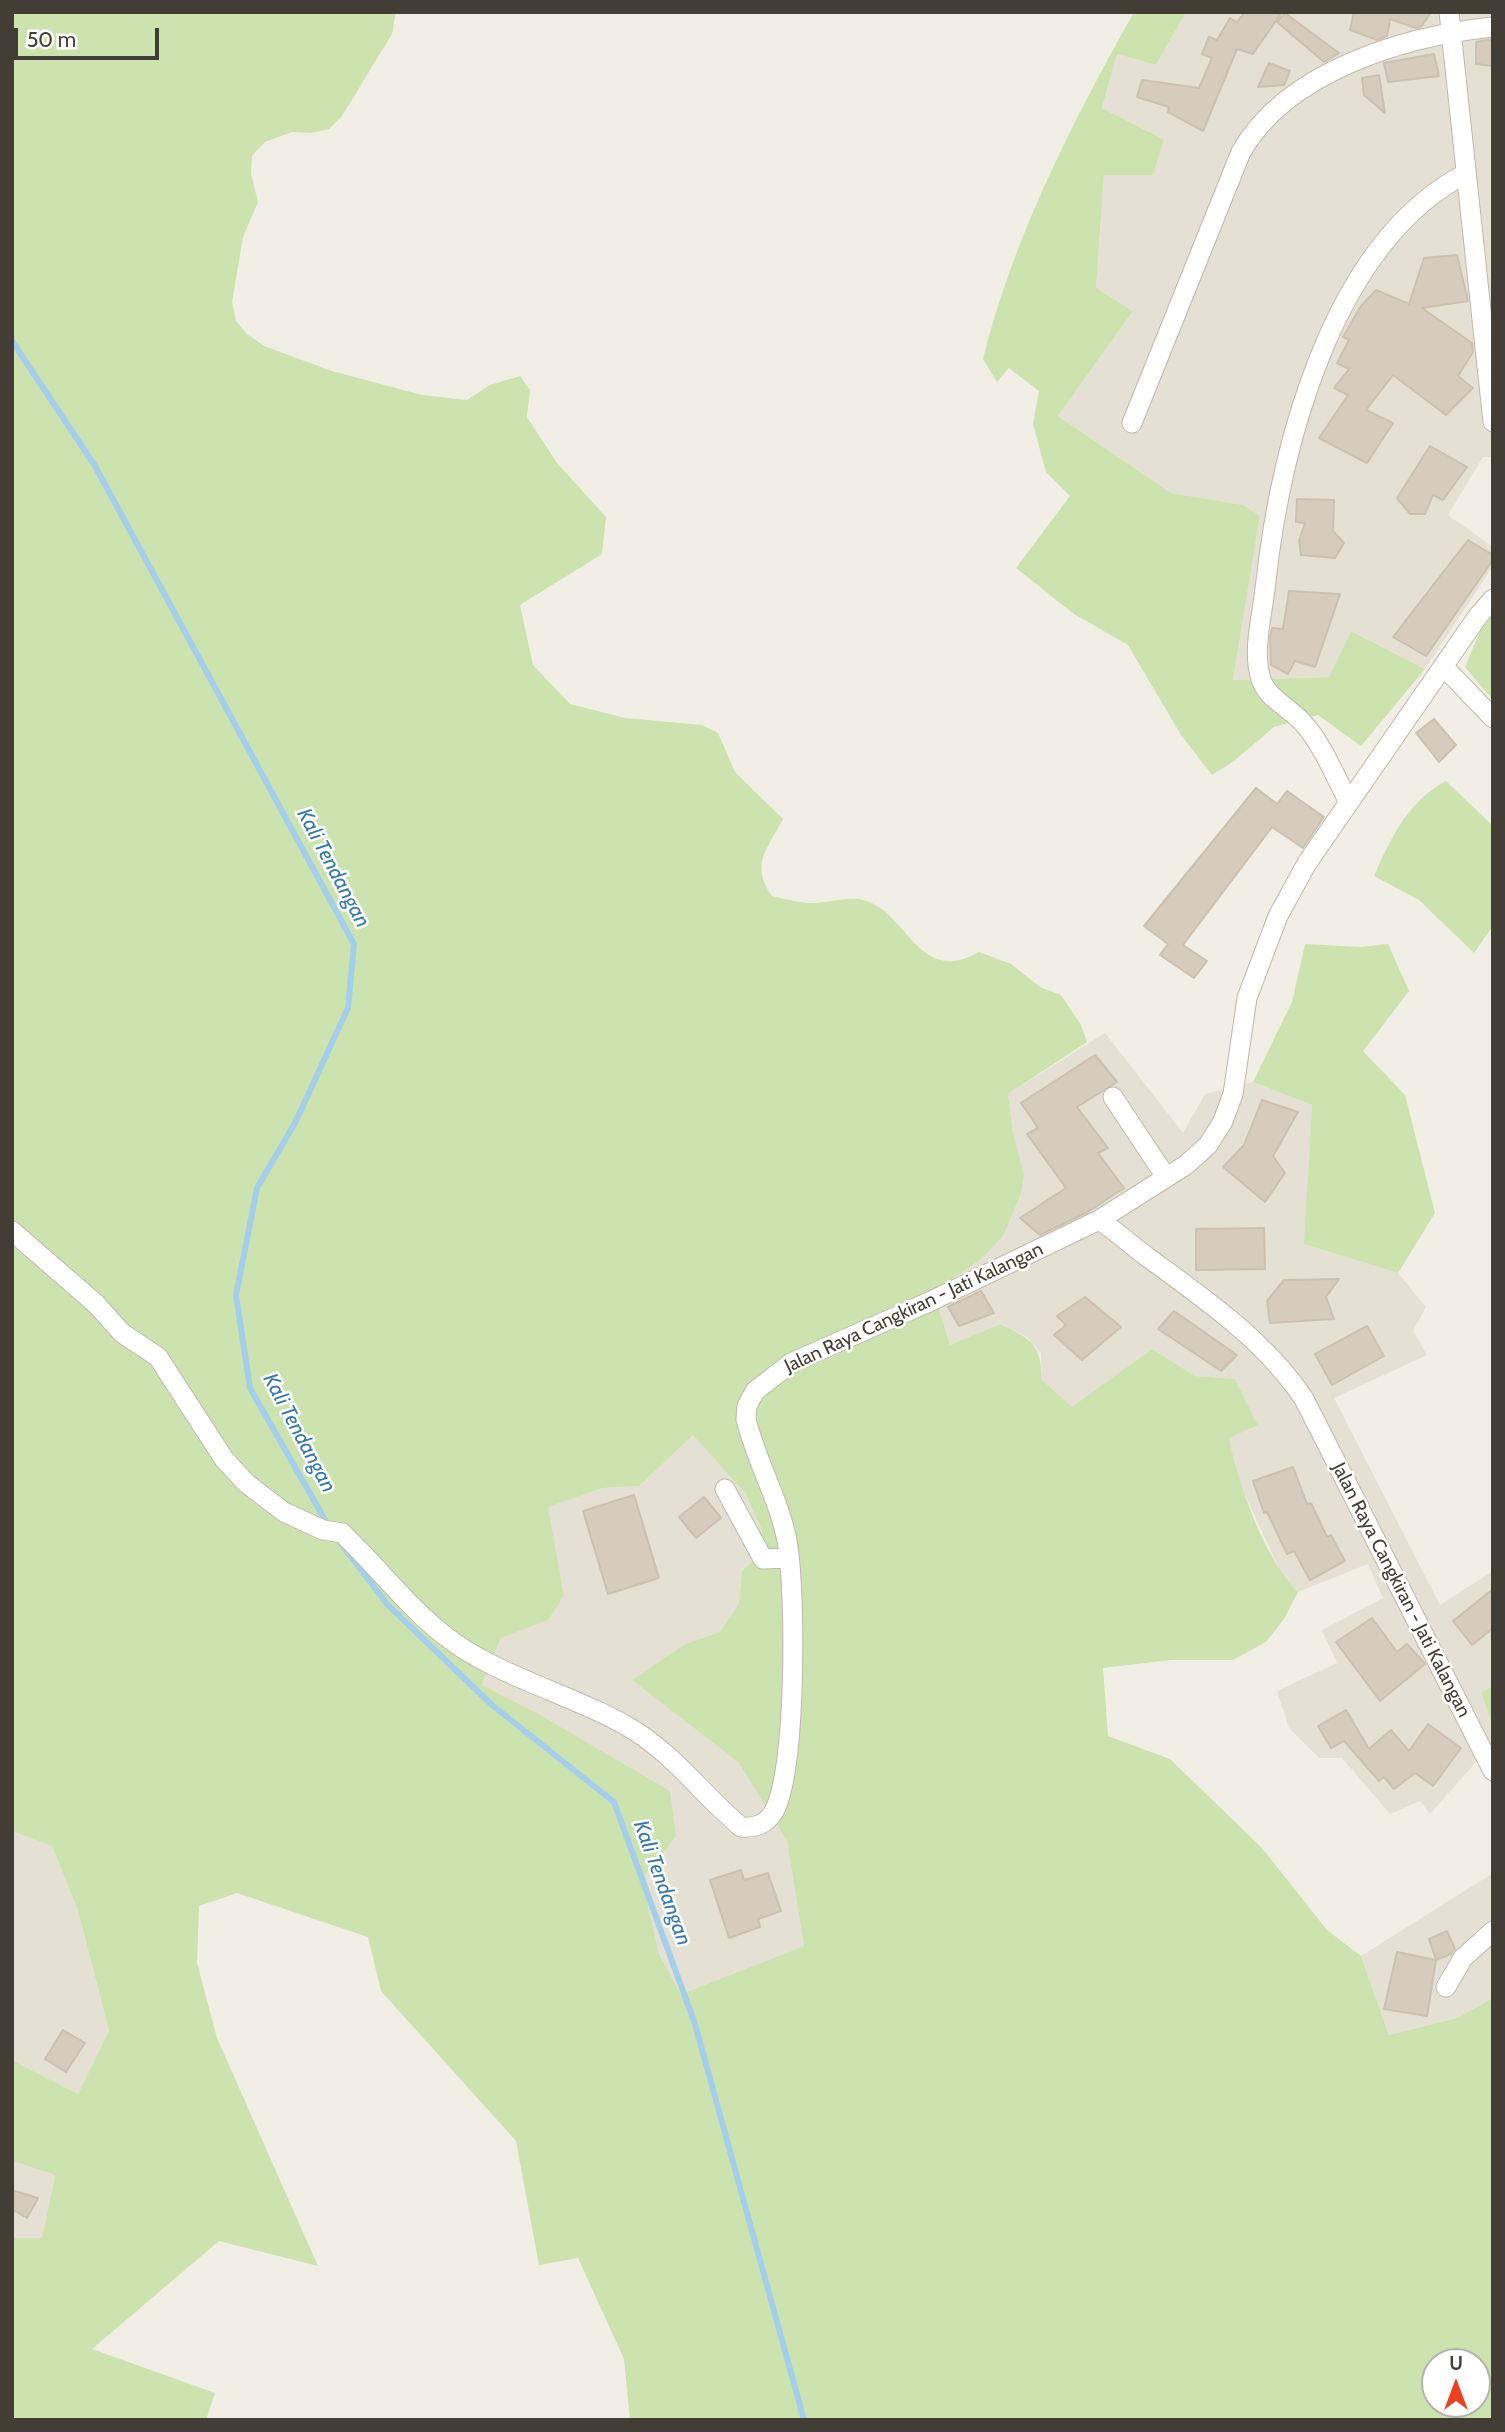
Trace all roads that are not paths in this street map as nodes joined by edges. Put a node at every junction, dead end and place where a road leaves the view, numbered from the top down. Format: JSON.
{"nodes":[{"id":1,"x":1450,"y":22,"type":"edge"},
{"id":2,"x":1493,"y":27,"type":"edge"},
{"id":3,"x":1465,"y":174,"type":"junction"},
{"id":4,"x":1493,"y":422,"type":"edge"},
{"id":5,"x":1132,"y":423,"type":"dead end"},
{"id":6,"x":1493,"y":599,"type":"edge"},
{"id":7,"x":1443,"y":666,"type":"junction"},
{"id":8,"x":1493,"y":718,"type":"edge"},
{"id":9,"x":1349,"y":803,"type":"junction"},
{"id":10,"x":1113,"y":1097,"type":"dead end"},
{"id":11,"x":1166,"y":1177,"type":"junction"},
{"id":12,"x":1099,"y":1220,"type":"junction"},
{"id":13,"x":12,"y":1231,"type":"edge"},
{"id":14,"x":725,"y":1489,"type":"dead end"},
{"id":15,"x":789,"y":1558,"type":"junction"},
{"id":16,"x":1493,"y":1771,"type":"edge"},
{"id":17,"x":1493,"y":1931,"type":"edge"},
{"id":18,"x":1446,"y":1987,"type":"dead end"}],
"edges":[{"from":1,"to":2,"type":"street"},
{"from":1,"to":3,"type":"street"},
{"from":1,"to":5,"type":"street"},
{"from":3,"to":4,"type":"street"},
{"from":3,"to":9,"type":"street"},
{"from":6,"to":7,"type":"street"},
{"from":7,"to":8,"type":"street"},
{"from":7,"to":9,"type":"street"},
{"from":9,"to":11,"type":"street"},
{"from":10,"to":11,"type":"street"},
{"from":11,"to":12,"type":"street"},
{"from":12,"to":15,"type":"street","name":"Jalan Raya Cangkiran - Jati Kalangan"},
{"from":12,"to":16,"type":"street","name":"Jalan Raya Cangkiran - Jati Kalangan"},
{"from":13,"to":15,"type":"street","name":"Jalan Raya Cangkiran - Jati Kalangan"},
{"from":14,"to":15,"type":"street"},
{"from":17,"to":18,"type":"street"}]}
